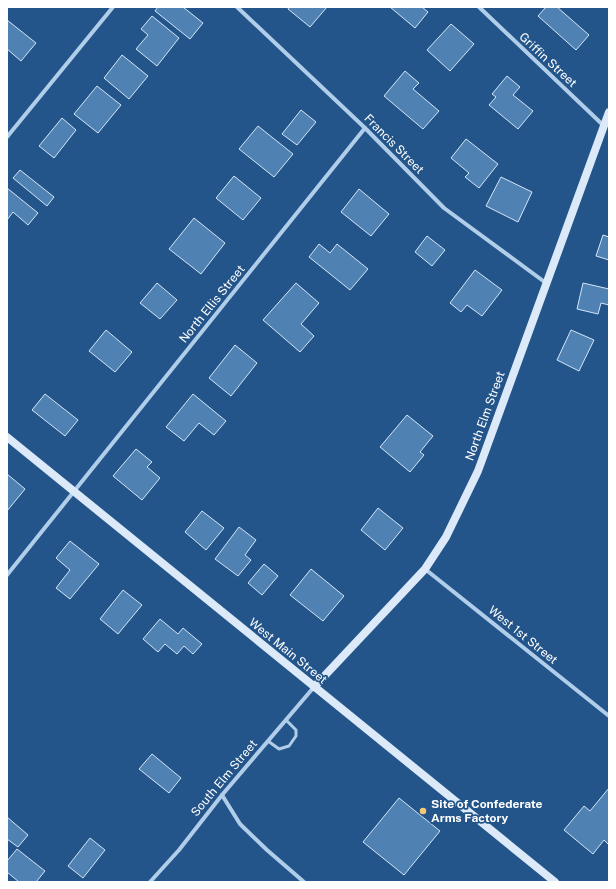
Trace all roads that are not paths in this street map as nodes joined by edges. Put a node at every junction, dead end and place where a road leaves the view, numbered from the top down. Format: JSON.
{"nodes":[{"id":1,"x":113,"y":7,"type":"edge"},
{"id":2,"x":237,"y":7,"type":"edge"},
{"id":3,"x":479,"y":7,"type":"edge"},
{"id":4,"x":609,"y":112,"type":"edge"},
{"id":5,"x":604,"y":126,"type":"junction"},
{"id":6,"x":365,"y":128,"type":"junction"},
{"id":7,"x":7,"y":137,"type":"edge"},
{"id":8,"x":546,"y":283,"type":"junction"},
{"id":9,"x":7,"y":437,"type":"edge"},
{"id":10,"x":75,"y":492,"type":"junction"},
{"id":11,"x":425,"y":570,"type":"junction"},
{"id":12,"x":7,"y":575,"type":"edge"},
{"id":13,"x":314,"y":687,"type":"junction"},
{"id":14,"x":609,"y":716,"type":"edge"},
{"id":15,"x":286,"y":720,"type":"junction"},
{"id":16,"x":268,"y":741,"type":"junction"},
{"id":17,"x":222,"y":796,"type":"junction"},
{"id":18,"x":150,"y":882,"type":"edge"},
{"id":19,"x":304,"y":882,"type":"edge"},
{"id":20,"x":555,"y":882,"type":"edge"}],
"edges":[{"from":1,"to":7,"type":"street"},
{"from":2,"to":6,"type":"street","name":"Francis Street"},
{"from":3,"to":5,"type":"street","name":"Griffin Street"},
{"from":4,"to":5,"type":"main road","name":"North Elm Street"},
{"from":5,"to":8,"type":"main road","name":"North Elm Street"},
{"from":6,"to":8,"type":"street","name":"Francis Street"},
{"from":6,"to":10,"type":"street","name":"North Ellis Street"},
{"from":8,"to":11,"type":"main road","name":"North Elm Street"},
{"from":9,"to":10,"type":"main road","name":"West Main Street"},
{"from":10,"to":12,"type":"street","name":"North Ellis Street"},
{"from":10,"to":13,"type":"main road","name":"West Main Street"},
{"from":11,"to":13,"type":"main road","name":"North Elm Street"},
{"from":11,"to":14,"type":"street","name":"West 1st Street"},
{"from":13,"to":15,"type":"street","name":"South Elm Street"},
{"from":13,"to":20,"type":"main road","name":"West Main Street"},
{"from":15,"to":16,"type":"street","name":"South Elm Street"},
{"from":15,"to":16,"type":"lane"},
{"from":16,"to":17,"type":"street","name":"South Elm Street"},
{"from":17,"to":18,"type":"street","name":"South Elm Street"},
{"from":17,"to":19,"type":"street"}]}
